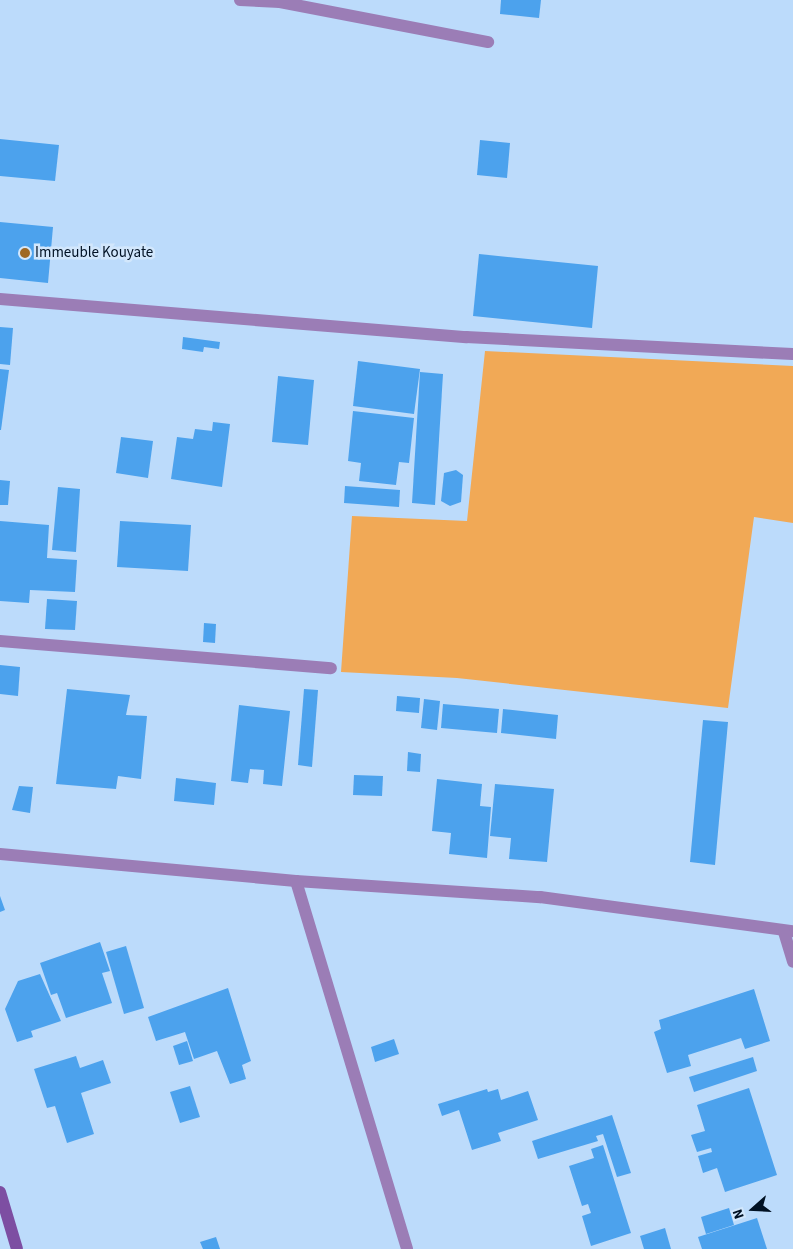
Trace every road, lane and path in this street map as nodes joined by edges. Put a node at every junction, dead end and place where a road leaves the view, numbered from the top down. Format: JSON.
{"nodes":[{"id":1,"x":240,"y":0,"type":"edge"},
{"id":2,"x":488,"y":42,"type":"dead end"},
{"id":3,"x":0,"y":299,"type":"edge"},
{"id":4,"x":793,"y":354,"type":"edge"},
{"id":5,"x":0,"y":641,"type":"edge"},
{"id":6,"x":331,"y":668,"type":"dead end"},
{"id":7,"x":0,"y":854,"type":"edge"},
{"id":8,"x":296,"y":882,"type":"junction"},
{"id":9,"x":788,"y":931,"type":"edge"},
{"id":10,"x":793,"y":962,"type":"edge"},
{"id":11,"x":0,"y":1192,"type":"edge"},
{"id":12,"x":17,"y":1249,"type":"edge"},
{"id":13,"x":407,"y":1249,"type":"edge"}],
"edges":[{"from":1,"to":2,"type":"street"},
{"from":3,"to":4,"type":"street"},
{"from":5,"to":6,"type":"street"},
{"from":7,"to":8,"type":"street"},
{"from":8,"to":9,"type":"street"},
{"from":8,"to":13,"type":"street"},
{"from":9,"to":10,"type":"street"},
{"from":11,"to":12,"type":"street"}]}
